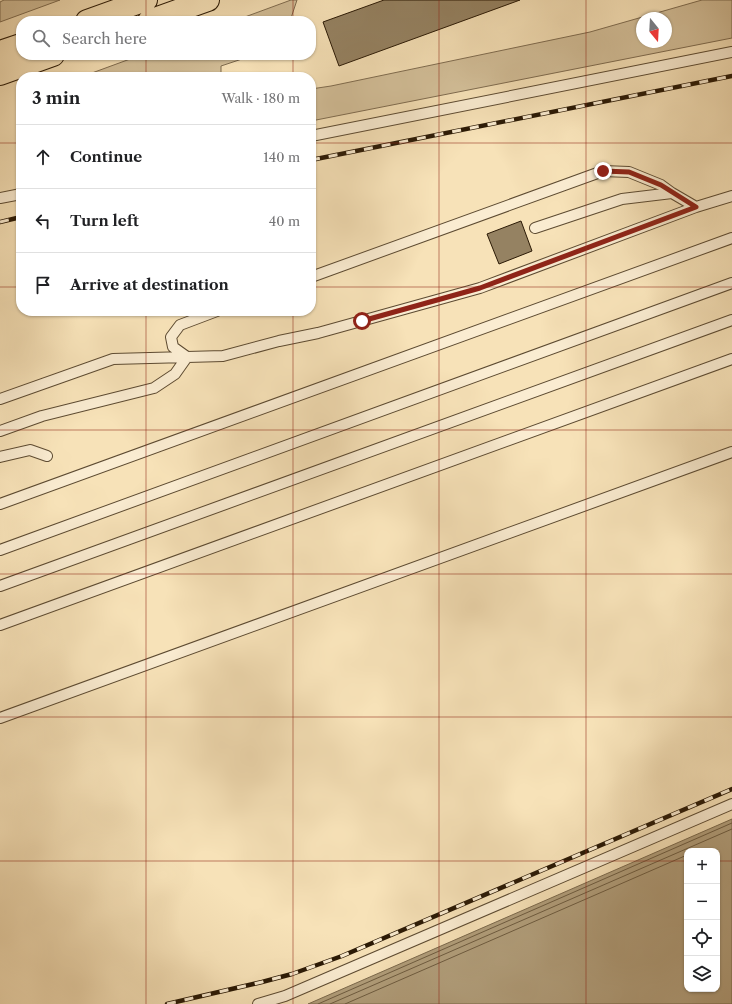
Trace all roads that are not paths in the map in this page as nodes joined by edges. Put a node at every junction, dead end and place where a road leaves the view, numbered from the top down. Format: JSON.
{"nodes":[{"id":1,"x":146,"y":0,"type":"edge"},
{"id":2,"x":208,"y":0,"type":"edge"},
{"id":3,"x":101,"y":16,"type":"edge"},
{"id":4,"x":163,"y":16,"type":"edge"},
{"id":5,"x":16,"y":47,"type":"edge"},
{"id":6,"x":0,"y":52,"type":"edge"},
{"id":7,"x":732,"y":52,"type":"edge"},
{"id":8,"x":39,"y":60,"type":"edge"},
{"id":9,"x":0,"y":74,"type":"edge"},
{"id":10,"x":316,"y":135,"type":"edge"},
{"id":11,"x":672,"y":193,"type":"junction"},
{"id":12,"x":16,"y":195,"type":"edge"},
{"id":13,"x":732,"y":196,"type":"edge"},
{"id":14,"x":0,"y":198,"type":"edge"},
{"id":15,"x":696,"y":207,"type":"junction"},
{"id":16,"x":535,"y":228,"type":"dead end"},
{"id":17,"x":732,"y":238,"type":"edge"},
{"id":18,"x":316,"y":275,"type":"edge"},
{"id":19,"x":732,"y":283,"type":"edge"},
{"id":20,"x":204,"y":316,"type":"edge"},
{"id":21,"x":732,"y":320,"type":"edge"},
{"id":22,"x":187,"y":357,"type":"junction"},
{"id":23,"x":732,"y":359,"type":"edge"},
{"id":24,"x":0,"y":399,"type":"edge"},
{"id":25,"x":0,"y":431,"type":"edge"},
{"id":26,"x":732,"y":452,"type":"edge"},
{"id":27,"x":0,"y":456,"type":"edge"},
{"id":28,"x":47,"y":456,"type":"dead end"},
{"id":29,"x":0,"y":504,"type":"edge"},
{"id":30,"x":0,"y":550,"type":"edge"},
{"id":31,"x":0,"y":586,"type":"edge"},
{"id":32,"x":0,"y":625,"type":"edge"},
{"id":33,"x":0,"y":718,"type":"edge"},
{"id":34,"x":732,"y":804,"type":"edge"},
{"id":35,"x":258,"y":1004,"type":"edge"}],
"edges":[{"from":1,"to":3,"type":"highway"},
{"from":2,"to":4,"type":"highway"},
{"from":5,"to":6,"type":"highway"},
{"from":7,"to":10,"type":"lane"},
{"from":8,"to":9,"type":"highway"},
{"from":11,"to":15,"type":"lane"},
{"from":11,"to":16,"type":"lane"},
{"from":11,"to":18,"type":"lane"},
{"from":12,"to":14,"type":"lane"},
{"from":13,"to":15,"type":"lane"},
{"from":15,"to":22,"type":"lane"},
{"from":17,"to":29,"type":"lane"},
{"from":19,"to":30,"type":"lane"},
{"from":20,"to":22,"type":"lane"},
{"from":21,"to":31,"type":"lane"},
{"from":22,"to":24,"type":"lane"},
{"from":22,"to":25,"type":"lane"},
{"from":23,"to":32,"type":"lane"},
{"from":26,"to":33,"type":"lane"},
{"from":27,"to":28,"type":"lane"},
{"from":34,"to":35,"type":"lane"}]}
